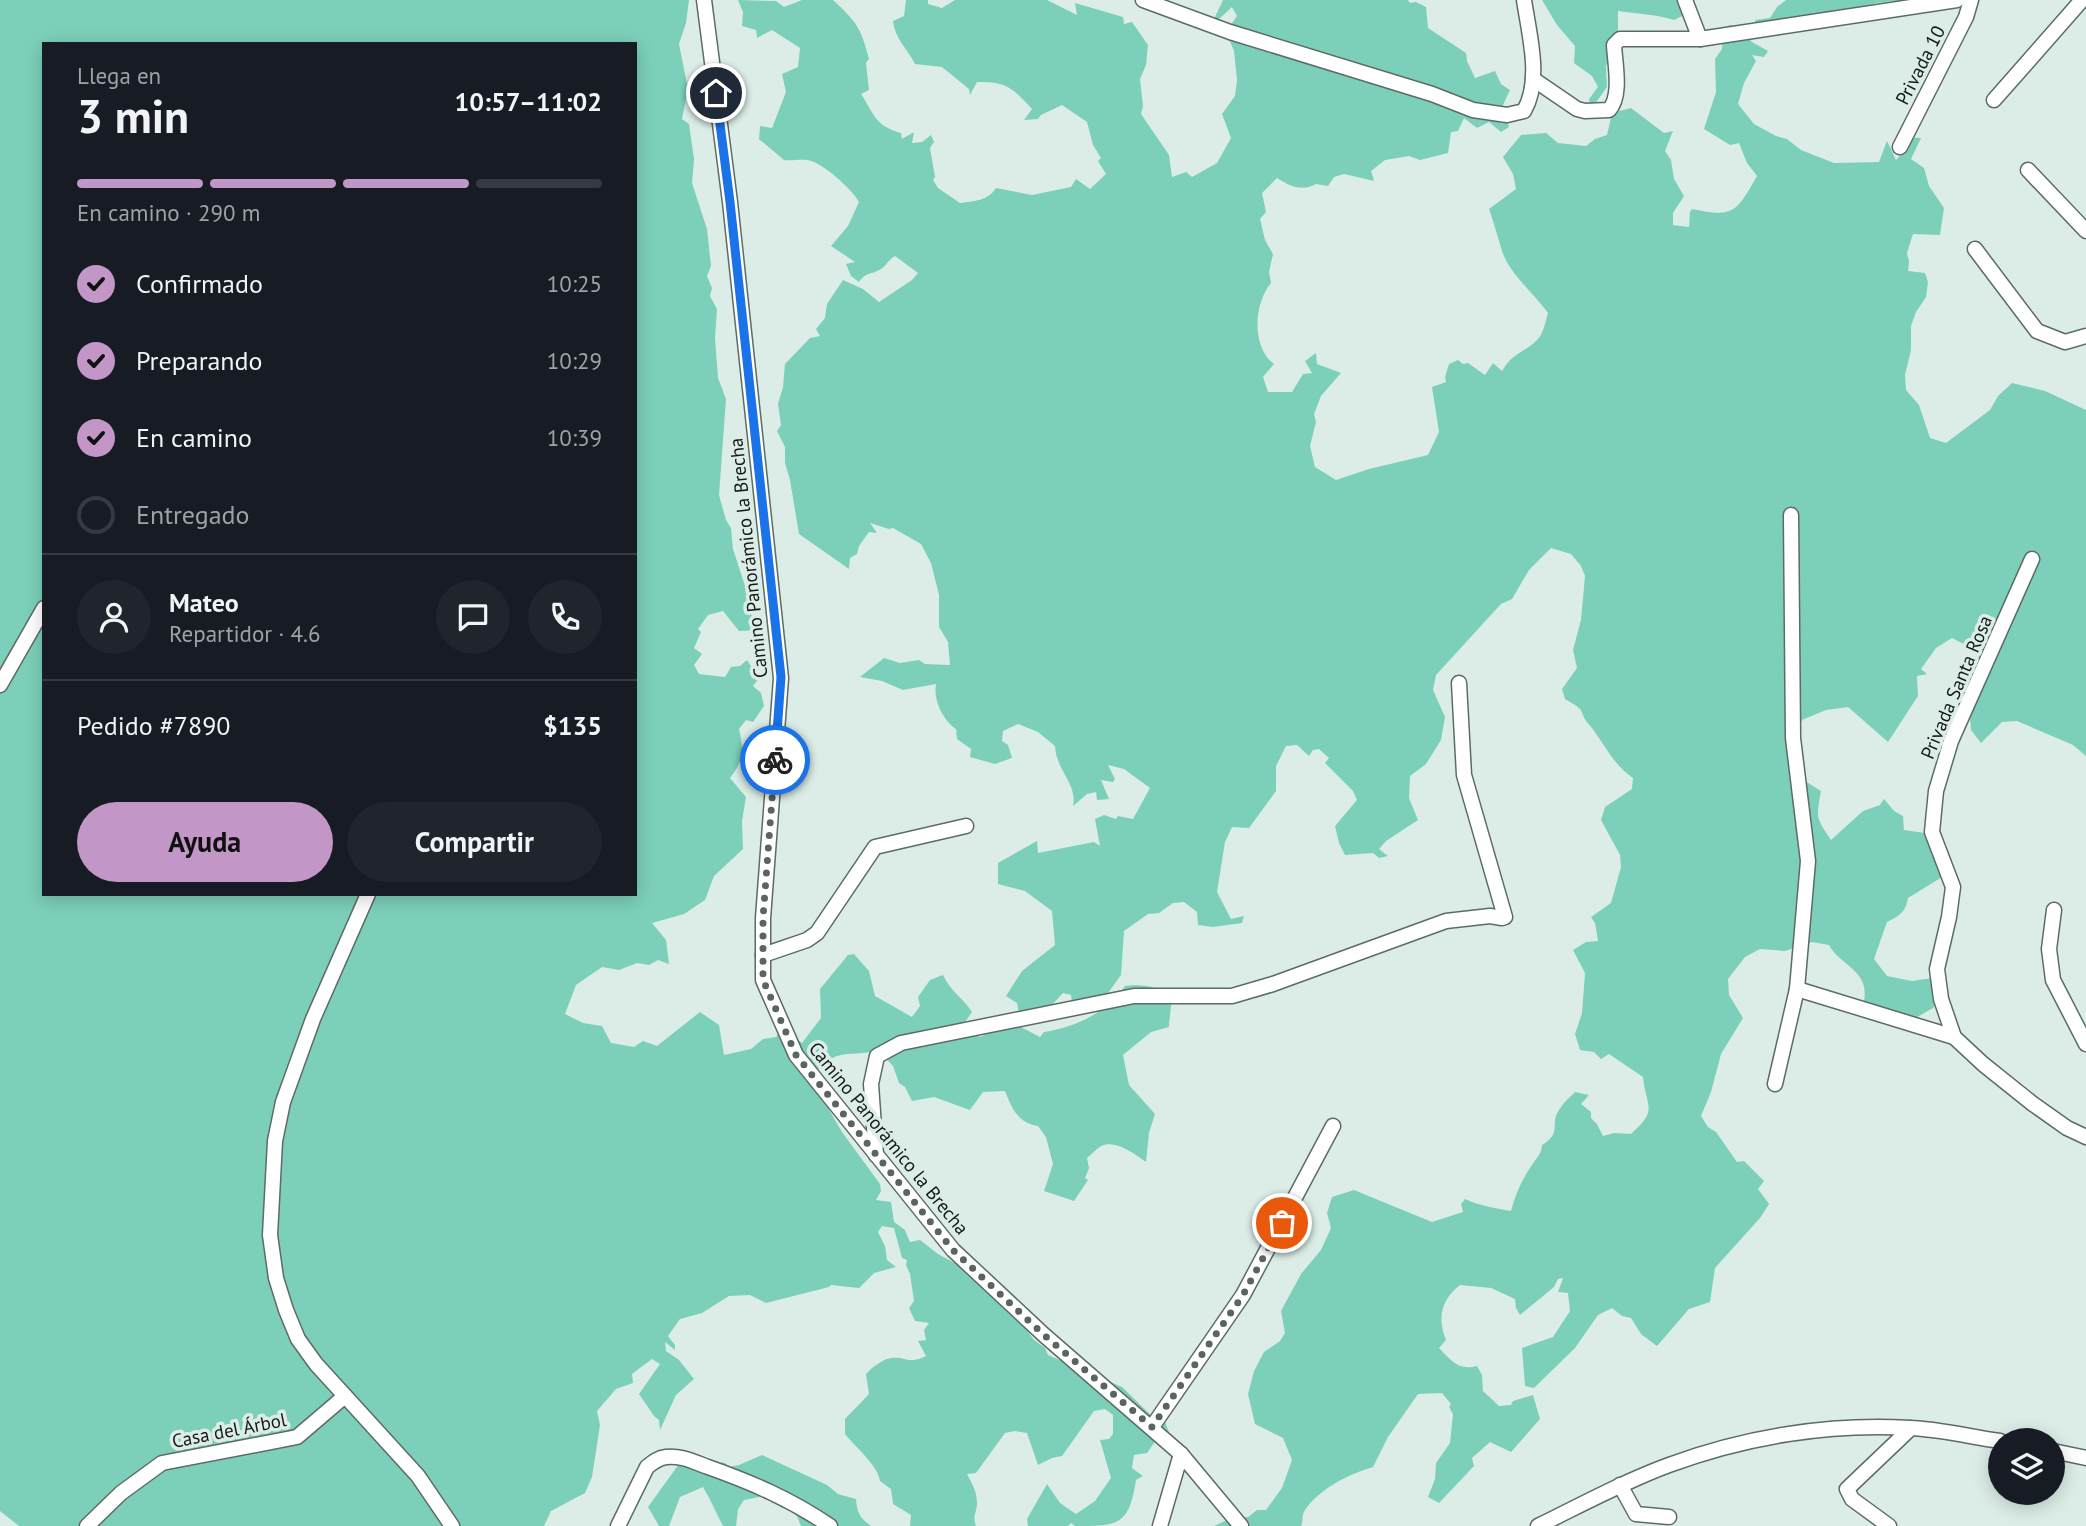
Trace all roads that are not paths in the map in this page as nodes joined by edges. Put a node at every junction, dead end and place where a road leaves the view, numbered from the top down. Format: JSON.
{"nodes":[{"id":1,"x":704,"y":0,"type":"edge"},
{"id":2,"x":1143,"y":0,"type":"edge"},
{"id":3,"x":1524,"y":0,"type":"edge"},
{"id":4,"x":1685,"y":0,"type":"edge"},
{"id":5,"x":1957,"y":0,"type":"edge"},
{"id":6,"x":1971,"y":0,"type":"edge"},
{"id":7,"x":2082,"y":0,"type":"edge"},
{"id":8,"x":1700,"y":39,"type":"junction"},
{"id":9,"x":1533,"y":79,"type":"junction"},
{"id":10,"x":1994,"y":100,"type":"dead end"},
{"id":11,"x":1900,"y":147,"type":"dead end"},
{"id":12,"x":2028,"y":170,"type":"dead end"},
{"id":13,"x":2086,"y":231,"type":"edge"},
{"id":14,"x":1975,"y":249,"type":"dead end"},
{"id":15,"x":2086,"y":336,"type":"edge"},
{"id":16,"x":1791,"y":515,"type":"dead end"},
{"id":17,"x":2032,"y":559,"type":"dead end"},
{"id":18,"x":42,"y":612,"type":"edge"},
{"id":19,"x":1459,"y":683,"type":"dead end"},
{"id":20,"x":0,"y":685,"type":"edge"},
{"id":21,"x":966,"y":826,"type":"dead end"},
{"id":22,"x":367,"y":896,"type":"edge"},
{"id":23,"x":2054,"y":910,"type":"dead end"},
{"id":24,"x":763,"y":955,"type":"junction"},
{"id":25,"x":1797,"y":989,"type":"junction"},
{"id":26,"x":1954,"y":1037,"type":"junction"},
{"id":27,"x":2086,"y":1044,"type":"edge"},
{"id":28,"x":1774,"y":1084,"type":"dead end"},
{"id":29,"x":1333,"y":1126,"type":"dead end"},
{"id":30,"x":2086,"y":1137,"type":"edge"},
{"id":31,"x":876,"y":1155,"type":"junction"},
{"id":32,"x":345,"y":1396,"type":"junction"},
{"id":33,"x":1152,"y":1427,"type":"junction"},
{"id":34,"x":1911,"y":1428,"type":"junction"},
{"id":35,"x":1988,"y":1439,"type":"edge"},
{"id":36,"x":1181,"y":1454,"type":"junction"},
{"id":37,"x":2065,"y":1454,"type":"edge"},
{"id":38,"x":2086,"y":1458,"type":"edge"},
{"id":39,"x":1620,"y":1485,"type":"junction"},
{"id":40,"x":1669,"y":1517,"type":"dead end"},
{"id":41,"x":87,"y":1526,"type":"edge"},
{"id":42,"x":452,"y":1526,"type":"edge"},
{"id":43,"x":618,"y":1526,"type":"edge"},
{"id":44,"x":830,"y":1526,"type":"edge"},
{"id":45,"x":1160,"y":1526,"type":"edge"},
{"id":46,"x":1241,"y":1526,"type":"edge"},
{"id":47,"x":1538,"y":1526,"type":"edge"},
{"id":48,"x":1889,"y":1526,"type":"edge"}],
"edges":[{"from":1,"to":24,"type":"street","name":"Camino Panorámico la Brecha"},
{"from":2,"to":9,"type":"street"},
{"from":3,"to":9,"type":"street"},
{"from":4,"to":8,"type":"street"},
{"from":5,"to":8,"type":"street","name":"Privada 10"},
{"from":6,"to":11,"type":"street","name":"Privada 10"},
{"from":7,"to":10,"type":"street"},
{"from":8,"to":9,"type":"street","name":"Privada 10"},
{"from":12,"to":13,"type":"street"},
{"from":14,"to":15,"type":"street"},
{"from":16,"to":25,"type":"street"},
{"from":17,"to":26,"type":"street","name":"Privada Santa Rosa"},
{"from":18,"to":20,"type":"street"},
{"from":19,"to":31,"type":"street"},
{"from":21,"to":24,"type":"street"},
{"from":22,"to":32,"type":"street"},
{"from":23,"to":27,"type":"street"},
{"from":24,"to":31,"type":"street","name":"Camino Panorámico la Brecha"},
{"from":25,"to":26,"type":"street"},
{"from":25,"to":28,"type":"street"},
{"from":26,"to":30,"type":"street","name":"Privada Santa Rosa"},
{"from":29,"to":33,"type":"street"},
{"from":31,"to":33,"type":"street","name":"Camino Panorámico la Brecha"},
{"from":32,"to":41,"type":"street","name":"Casa del Árbol"},
{"from":32,"to":42,"type":"street"},
{"from":33,"to":36,"type":"street","name":"Camino Panorámico la Brecha"},
{"from":34,"to":35,"type":"street"},
{"from":34,"to":39,"type":"street"},
{"from":34,"to":48,"type":"street"},
{"from":36,"to":45,"type":"street"},
{"from":36,"to":46,"type":"street","name":"Camino Panorámico la Brecha"},
{"from":37,"to":38,"type":"street"},
{"from":39,"to":40,"type":"street"},
{"from":39,"to":47,"type":"street"},
{"from":43,"to":44,"type":"street"}]}
